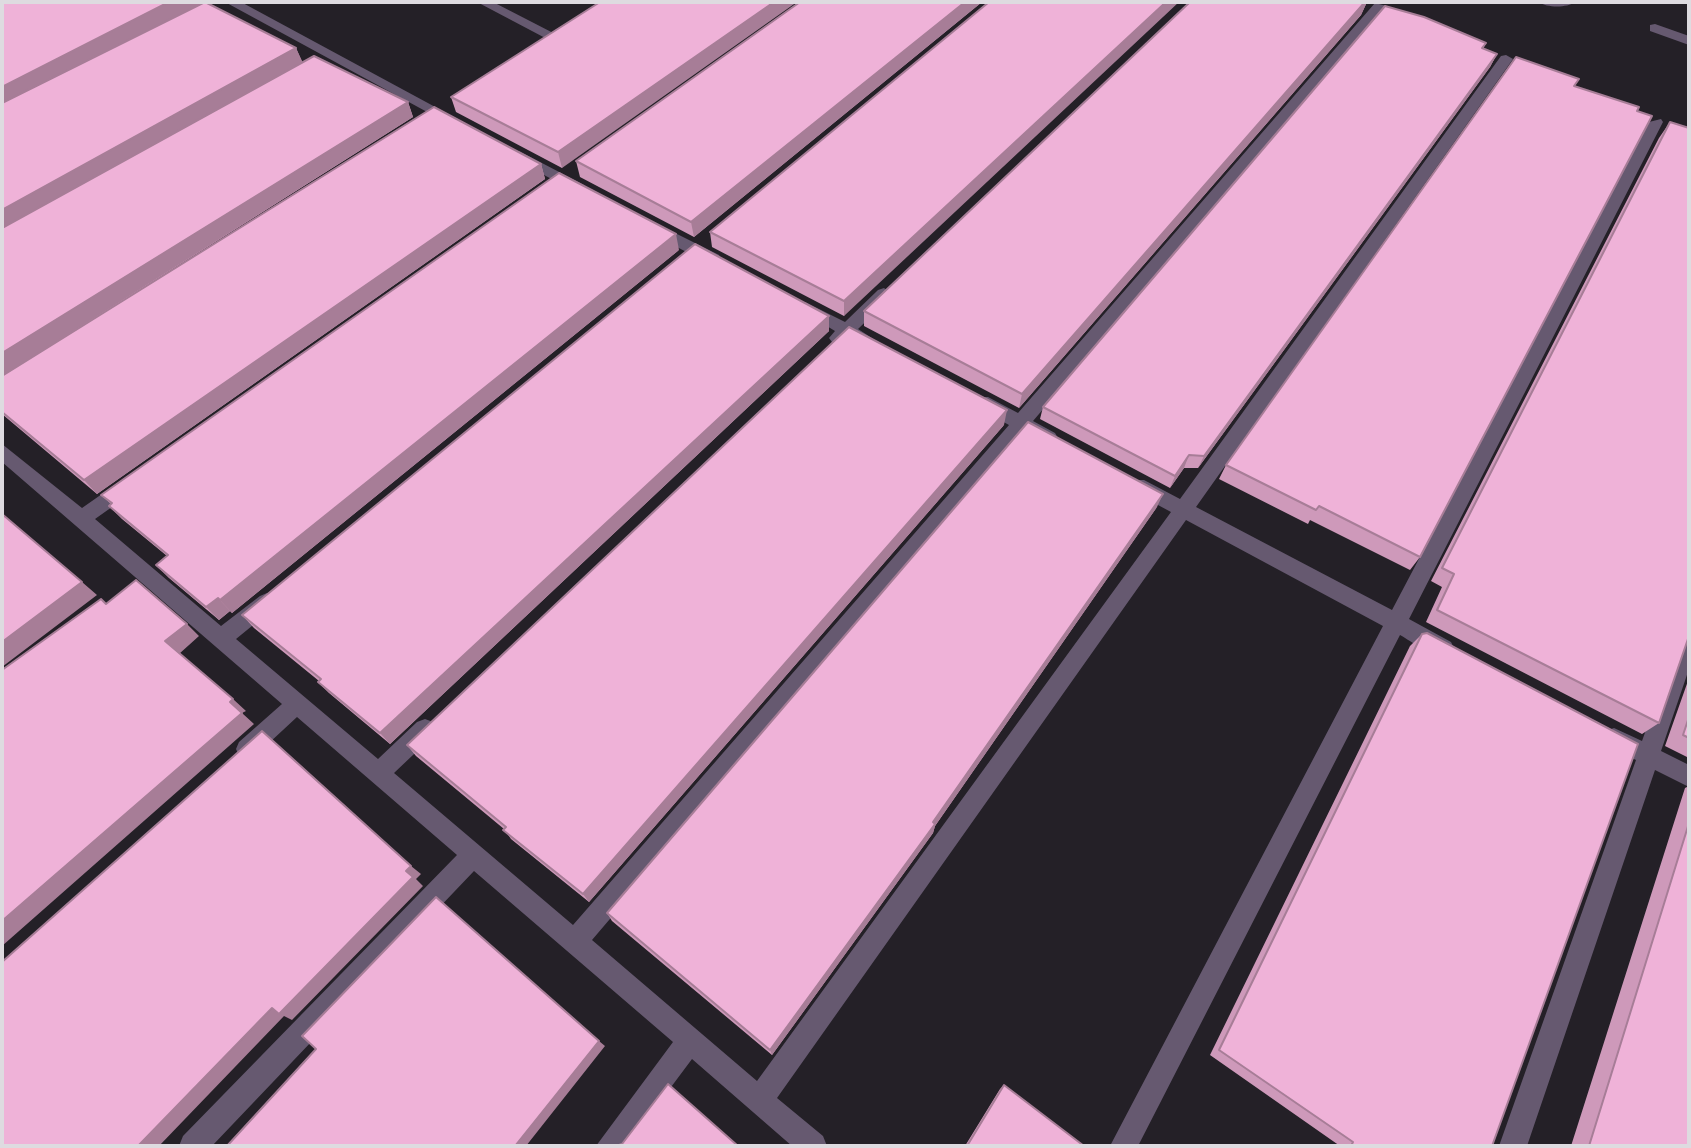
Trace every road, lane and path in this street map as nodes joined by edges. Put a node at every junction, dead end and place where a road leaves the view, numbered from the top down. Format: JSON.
{"nodes":[{"id":1,"x":228,"y":2,"type":"edge"},
{"id":2,"x":483,"y":2,"type":"edge"},
{"id":3,"x":1545,"y":2,"type":"edge"},
{"id":4,"x":1569,"y":2,"type":"edge"},
{"id":5,"x":1381,"y":7,"type":"edge"},
{"id":6,"x":212,"y":9,"type":"edge"},
{"id":7,"x":1655,"y":28,"type":"dead end"},
{"id":8,"x":554,"y":38,"type":"edge"},
{"id":9,"x":1689,"y":41,"type":"edge"},
{"id":10,"x":1506,"y":59,"type":"dead end"},
{"id":11,"x":1655,"y":122,"type":"dead end"},
{"id":12,"x":479,"y":134,"type":"edge"},
{"id":13,"x":507,"y":149,"type":"edge"},
{"id":14,"x":602,"y":200,"type":"edge"},
{"id":15,"x":642,"y":221,"type":"edge"},
{"id":16,"x":723,"y":264,"type":"edge"},
{"id":17,"x":892,"y":286,"type":"edge"},
{"id":18,"x":791,"y":301,"type":"edge"},
{"id":19,"x":846,"y":330,"type":"junction"},
{"id":20,"x":886,"y":351,"type":"edge"},
{"id":21,"x":823,"y":352,"type":"edge"},
{"id":22,"x":967,"y":394,"type":"edge"},
{"id":23,"x":1020,"y":423,"type":"junction"},
{"id":24,"x":1061,"y":444,"type":"edge"},
{"id":25,"x":6,"y":460,"type":"edge"},
{"id":26,"x":146,"y":473,"type":"edge"},
{"id":27,"x":1115,"y":473,"type":"edge"},
{"id":28,"x":1183,"y":509,"type":"junction"},
{"id":29,"x":81,"y":519,"type":"junction"},
{"id":30,"x":282,"y":589,"type":"edge"},
{"id":31,"x":1396,"y":623,"type":"junction"},
{"id":32,"x":1689,"y":638,"type":"edge"},
{"id":33,"x":221,"y":639,"type":"junction"},
{"id":34,"x":1466,"y":660,"type":"edge"},
{"id":35,"x":297,"y":704,"type":"junction"},
{"id":36,"x":435,"y":720,"type":"edge"},
{"id":37,"x":1592,"y":727,"type":"edge"},
{"id":38,"x":1648,"y":756,"type":"junction"},
{"id":39,"x":227,"y":767,"type":"edge"},
{"id":40,"x":378,"y":774,"type":"junction"},
{"id":41,"x":1689,"y":776,"type":"edge"},
{"id":42,"x":473,"y":855,"type":"junction"},
{"id":43,"x":575,"y":941,"type":"junction"},
{"id":44,"x":690,"y":1041,"type":"junction"},
{"id":45,"x":760,"y":1100,"type":"junction"},
{"id":46,"x":193,"y":1146,"type":"edge"},
{"id":47,"x":610,"y":1146,"type":"edge"},
{"id":48,"x":813,"y":1146,"type":"edge"},
{"id":49,"x":1124,"y":1146,"type":"edge"},
{"id":50,"x":1513,"y":1146,"type":"edge"}],
"edges":[{"from":1,"to":6,"type":"street"},
{"from":1,"to":12,"type":"street"},
{"from":2,"to":8,"type":"street"},
{"from":3,"to":4,"type":"street"},
{"from":5,"to":23,"type":"street"},
{"from":7,"to":9,"type":"street"},
{"from":10,"to":28,"type":"street"},
{"from":11,"to":31,"type":"street"},
{"from":13,"to":14,"type":"street"},
{"from":15,"to":16,"type":"street"},
{"from":17,"to":19,"type":"street"},
{"from":18,"to":19,"type":"street"},
{"from":19,"to":20,"type":"street"},
{"from":19,"to":21,"type":"street"},
{"from":22,"to":23,"type":"street"},
{"from":23,"to":24,"type":"street"},
{"from":23,"to":43,"type":"street"},
{"from":25,"to":29,"type":"street"},
{"from":26,"to":29,"type":"street"},
{"from":27,"to":28,"type":"street"},
{"from":28,"to":31,"type":"street"},
{"from":28,"to":45,"type":"street"},
{"from":29,"to":33,"type":"street"},
{"from":30,"to":33,"type":"street"},
{"from":31,"to":34,"type":"street"},
{"from":31,"to":49,"type":"street"},
{"from":32,"to":38,"type":"street"},
{"from":33,"to":35,"type":"street"},
{"from":35,"to":39,"type":"street"},
{"from":35,"to":40,"type":"street"},
{"from":36,"to":40,"type":"street"},
{"from":37,"to":38,"type":"street"},
{"from":38,"to":41,"type":"street"},
{"from":38,"to":50,"type":"street"},
{"from":40,"to":42,"type":"street"},
{"from":42,"to":43,"type":"street"},
{"from":42,"to":46,"type":"street"},
{"from":43,"to":44,"type":"street"},
{"from":44,"to":45,"type":"street"},
{"from":44,"to":47,"type":"street"},
{"from":45,"to":48,"type":"street"}]}
